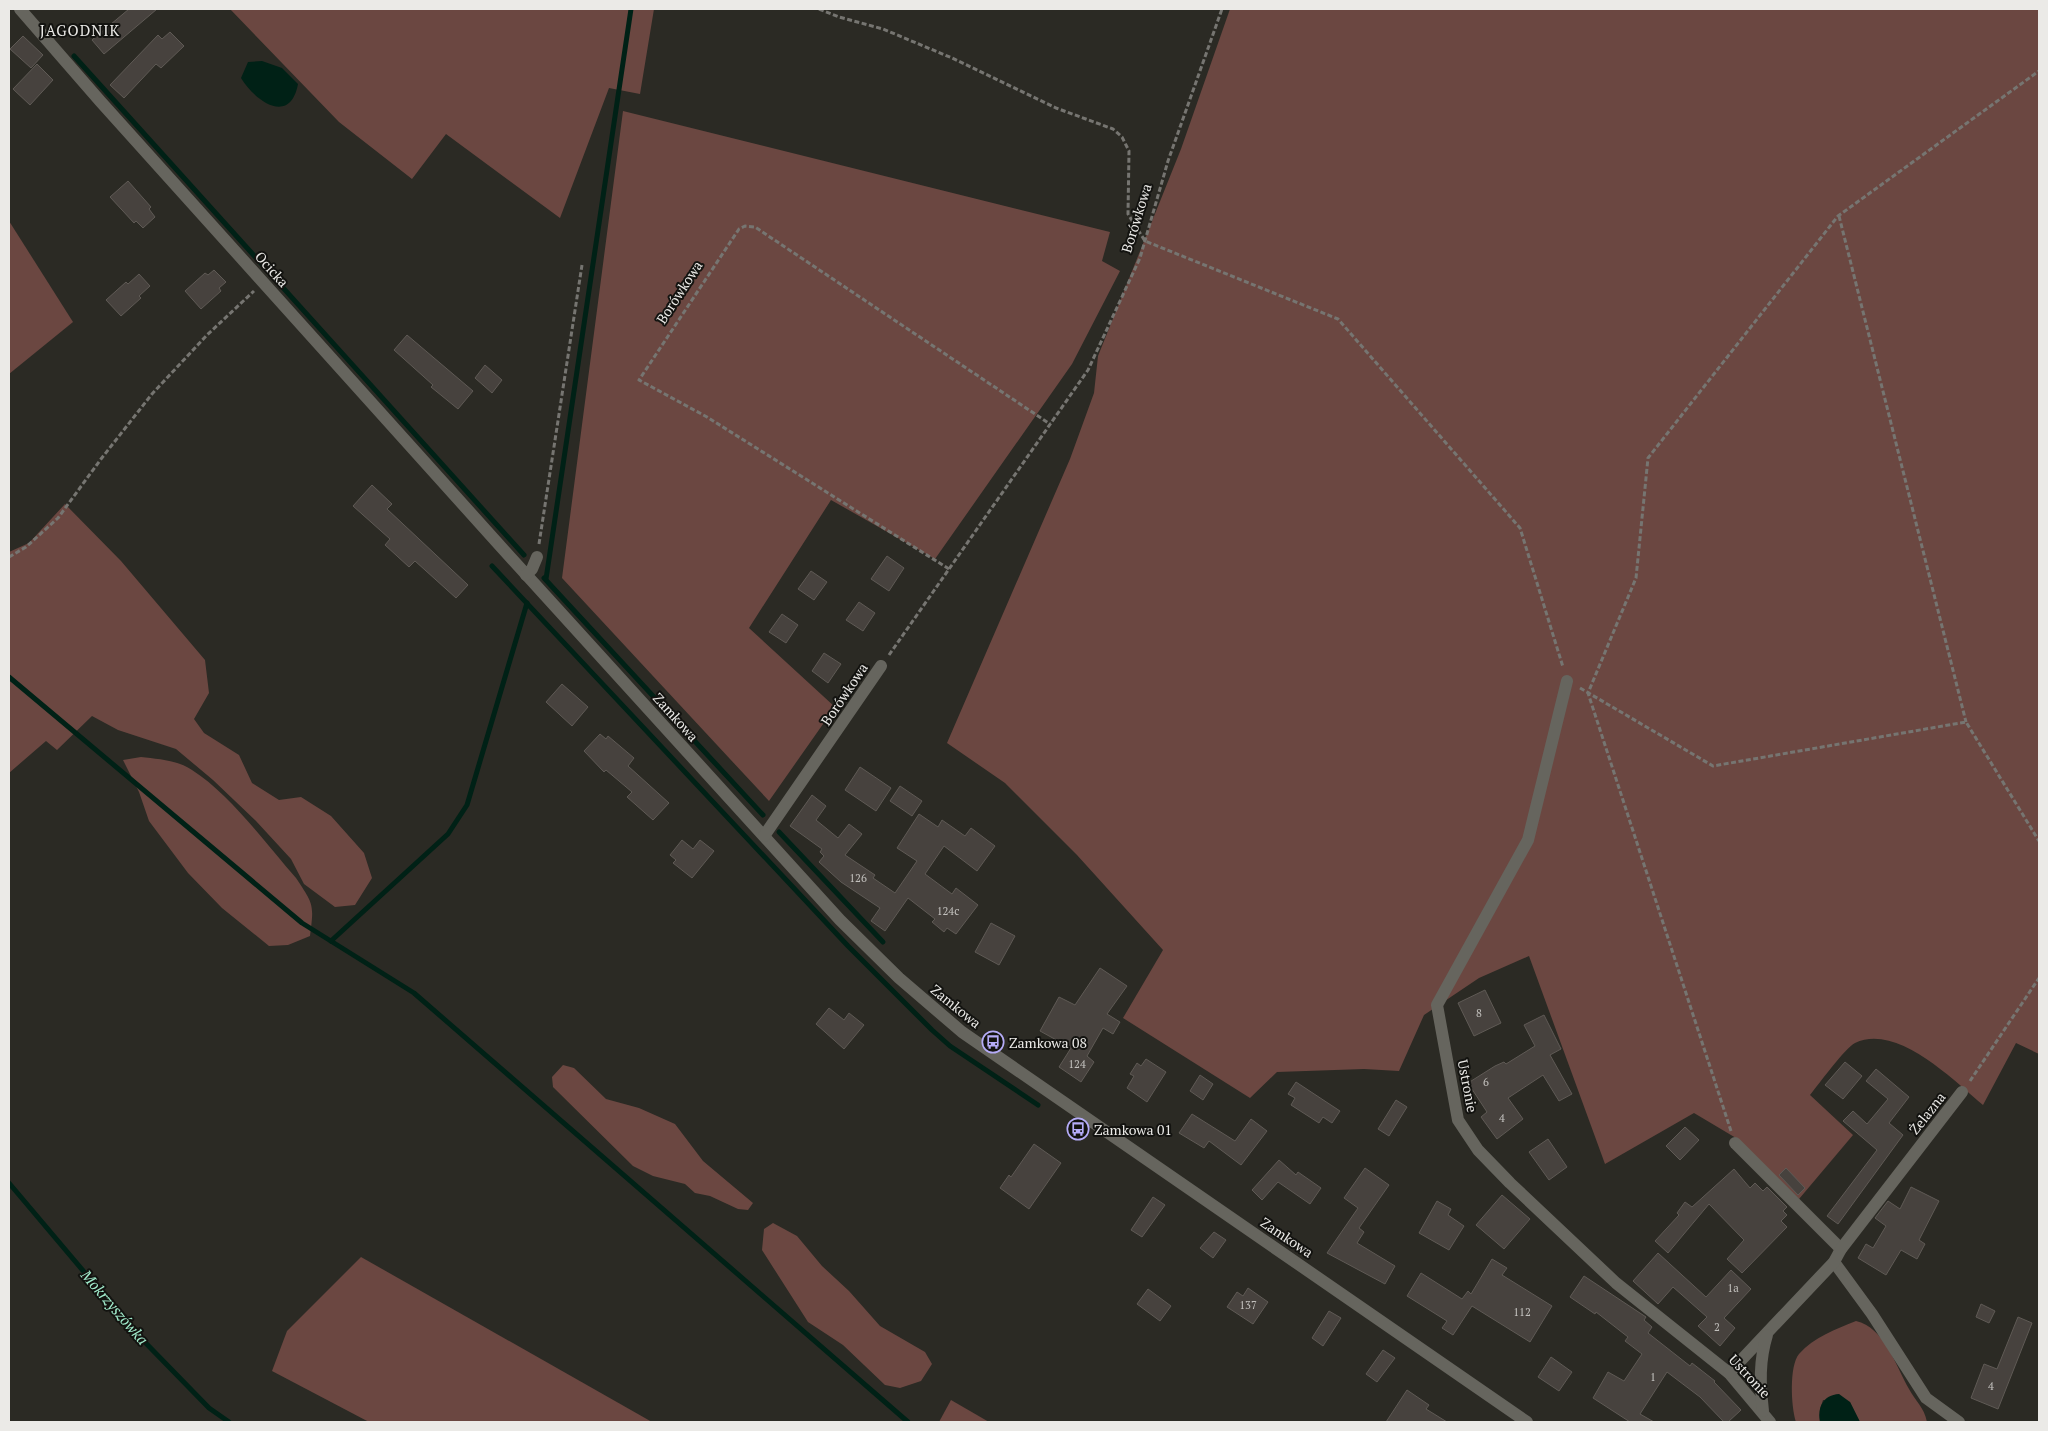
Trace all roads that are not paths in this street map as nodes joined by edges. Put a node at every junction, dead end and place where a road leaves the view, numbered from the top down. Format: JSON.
{"nodes":[{"id":1,"x":20,"y":9,"type":"edge"},
{"id":2,"x":502,"y":548,"type":"joint"},
{"id":3,"x":537,"y":557,"type":"road end"},
{"id":4,"x":526,"y":575,"type":"junction"},
{"id":5,"x":881,"y":666,"type":"road end"},
{"id":6,"x":1567,"y":681,"type":"road end"},
{"id":7,"x":764,"y":836,"type":"junction"},
{"id":8,"x":1962,"y":1092,"type":"road end"},
{"id":9,"x":1735,"y":1143,"type":"road end"},
{"id":10,"x":1841,"y":1249,"type":"junction"},
{"id":11,"x":1834,"y":1262,"type":"junction"},
{"id":12,"x":1768,"y":1333,"type":"junction"},
{"id":13,"x":1729,"y":1373,"type":"junction"},
{"id":14,"x":1763,"y":1412,"type":"junction"},
{"id":15,"x":1526,"y":1422,"type":"edge"},
{"id":16,"x":1770,"y":1422,"type":"edge"},
{"id":17,"x":1959,"y":1422,"type":"edge"}],
"edges":[{"from":1,"to":2,"type":"street","name":"Ocicka"},
{"from":2,"to":4,"type":"street","name":"Zamkowa"},
{"from":3,"to":4,"type":"street"},
{"from":4,"to":7,"type":"street","name":"Zamkowa"},
{"from":5,"to":7,"type":"street","name":"Borówkowa"},
{"from":6,"to":13,"type":"street","name":"Ustronie"},
{"from":7,"to":15,"type":"street","name":"Zamkowa"},
{"from":8,"to":10,"type":"street","name":"Żelazna"},
{"from":9,"to":10,"type":"street"},
{"from":10,"to":11,"type":"street","name":"Żelazna"},
{"from":11,"to":12,"type":"street","name":"Żelazna"},
{"from":11,"to":17,"type":"street"},
{"from":12,"to":13,"type":"street","name":"Żelazna"},
{"from":12,"to":14,"type":"street"},
{"from":13,"to":14,"type":"street","name":"Ustronie"},
{"from":14,"to":16,"type":"street","name":"Ustronie"}]}
